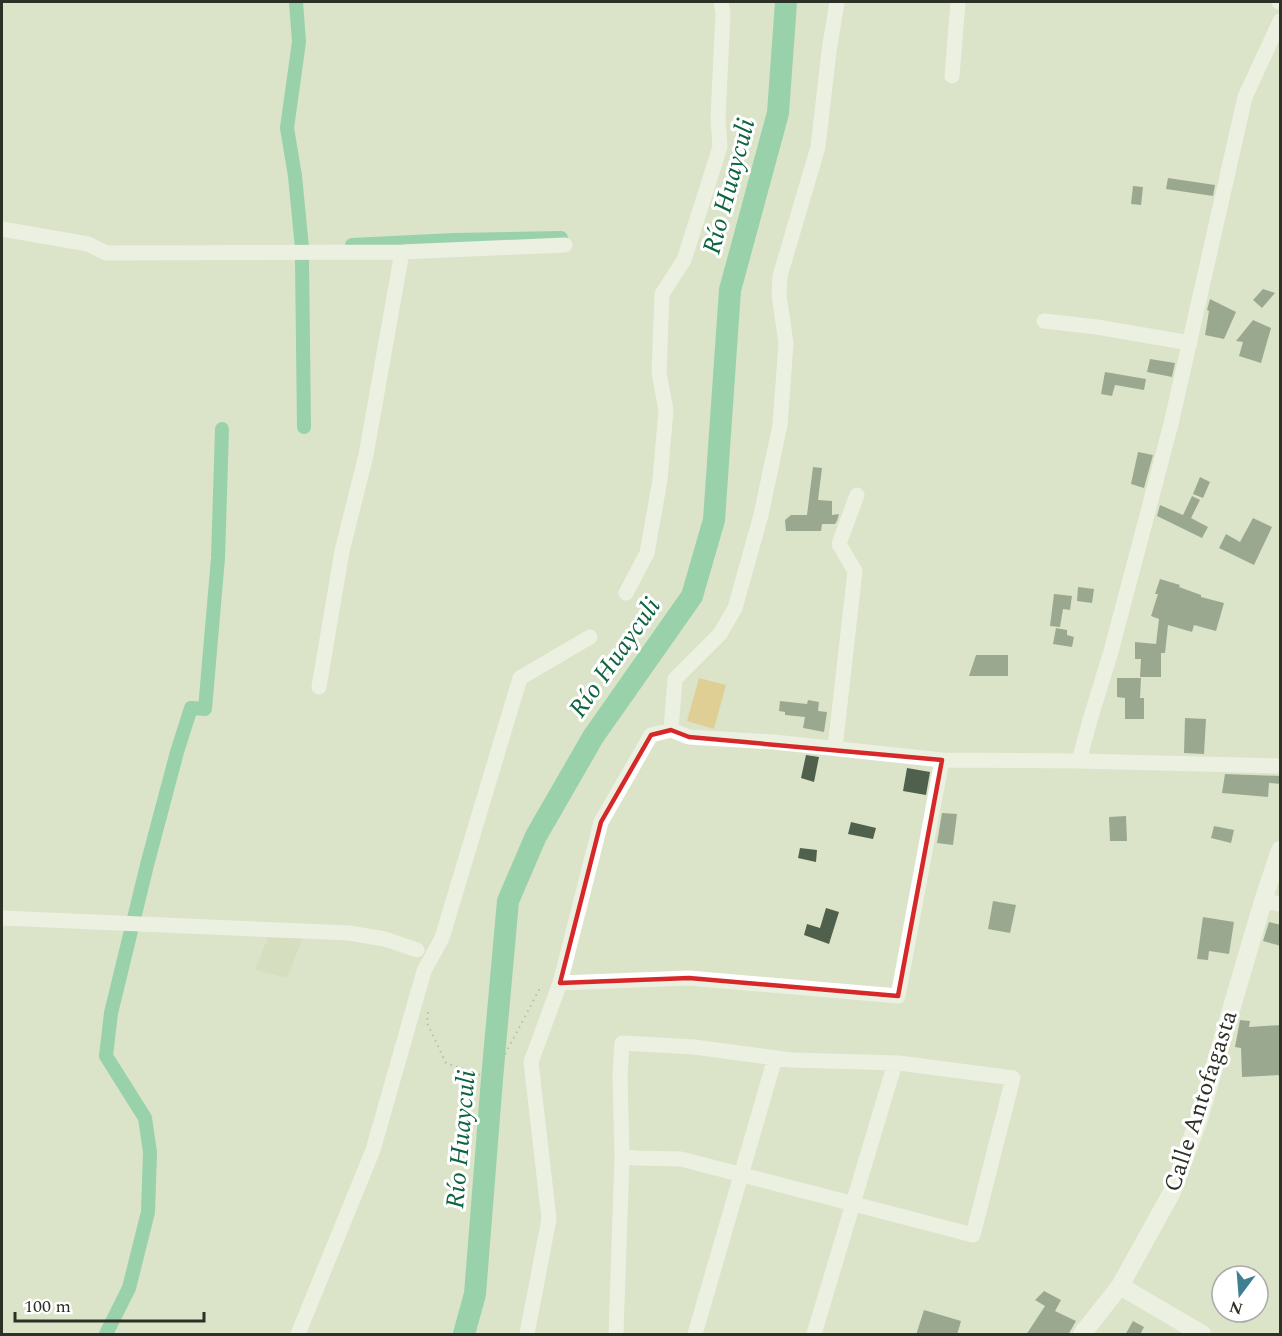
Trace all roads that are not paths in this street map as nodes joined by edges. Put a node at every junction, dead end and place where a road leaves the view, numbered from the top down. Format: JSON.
{"nodes":[{"id":1,"x":721,"y":2,"type":"edge"},
{"id":2,"x":837,"y":2,"type":"edge"},
{"id":3,"x":958,"y":2,"type":"edge"},
{"id":4,"x":1281,"y":21,"type":"edge"},
{"id":5,"x":952,"y":76,"type":"dead end"},
{"id":6,"x":2,"y":229,"type":"edge"},
{"id":7,"x":565,"y":245,"type":"dead end"},
{"id":8,"x":402,"y":252,"type":"junction"},
{"id":9,"x":1044,"y":321,"type":"dead end"},
{"id":10,"x":1190,"y":343,"type":"junction"},
{"id":11,"x":857,"y":495,"type":"dead end"},
{"id":12,"x":626,"y":593,"type":"dead end"},
{"id":13,"x":590,"y":637,"type":"dead end"},
{"id":14,"x":320,"y":687,"type":"dead end"},
{"id":15,"x":671,"y":730,"type":"junction"},
{"id":16,"x":835,"y":748,"type":"junction"},
{"id":17,"x":942,"y":760,"type":"junction"},
{"id":18,"x":1079,"y":761,"type":"junction"},
{"id":19,"x":1281,"y":766,"type":"edge"},
{"id":20,"x":1281,"y":850,"type":"edge"},
{"id":21,"x":1272,"y":903,"type":"edge"},
{"id":22,"x":2,"y":918,"type":"edge"},
{"id":23,"x":417,"y":950,"type":"dead end"},
{"id":24,"x":560,"y":983,"type":"junction"},
{"id":25,"x":775,"y":1058,"type":"junction"},
{"id":26,"x":895,"y":1063,"type":"junction"},
{"id":27,"x":622,"y":1156,"type":"junction"},
{"id":28,"x":741,"y":1174,"type":"junction"},
{"id":29,"x":853,"y":1203,"type":"junction"},
{"id":30,"x":1120,"y":1286,"type":"junction"},
{"id":31,"x":298,"y":1335,"type":"edge"},
{"id":32,"x":527,"y":1335,"type":"edge"},
{"id":33,"x":616,"y":1335,"type":"edge"},
{"id":34,"x":695,"y":1335,"type":"edge"},
{"id":35,"x":814,"y":1335,"type":"edge"},
{"id":36,"x":1082,"y":1335,"type":"edge"},
{"id":37,"x":1202,"y":1335,"type":"edge"}],
"edges":[{"from":1,"to":12,"type":"street"},
{"from":2,"to":15,"type":"street"},
{"from":3,"to":5,"type":"street"},
{"from":4,"to":10,"type":"street"},
{"from":6,"to":8,"type":"street"},
{"from":7,"to":8,"type":"street"},
{"from":8,"to":14,"type":"street"},
{"from":9,"to":10,"type":"street"},
{"from":10,"to":18,"type":"street"},
{"from":11,"to":16,"type":"street"},
{"from":13,"to":31,"type":"street"},
{"from":15,"to":16,"type":"street"},
{"from":15,"to":24,"type":"street"},
{"from":16,"to":17,"type":"street"},
{"from":17,"to":18,"type":"street"},
{"from":17,"to":24,"type":"street"},
{"from":18,"to":19,"type":"street"},
{"from":20,"to":21,"type":"main road","name":"Calle Antofagasta"},
{"from":21,"to":30,"type":"main road","name":"Calle Antofagasta"},
{"from":22,"to":23,"type":"street"},
{"from":24,"to":32,"type":"street"},
{"from":25,"to":26,"type":"street"},
{"from":25,"to":27,"type":"street"},
{"from":25,"to":28,"type":"street"},
{"from":26,"to":29,"type":"street"},
{"from":26,"to":29,"type":"street"},
{"from":27,"to":28,"type":"street"},
{"from":27,"to":33,"type":"street"},
{"from":28,"to":29,"type":"street"},
{"from":28,"to":34,"type":"street"},
{"from":29,"to":35,"type":"street"},
{"from":30,"to":36,"type":"main road","name":"Calle Antofagasta"},
{"from":30,"to":37,"type":"main road"}]}
